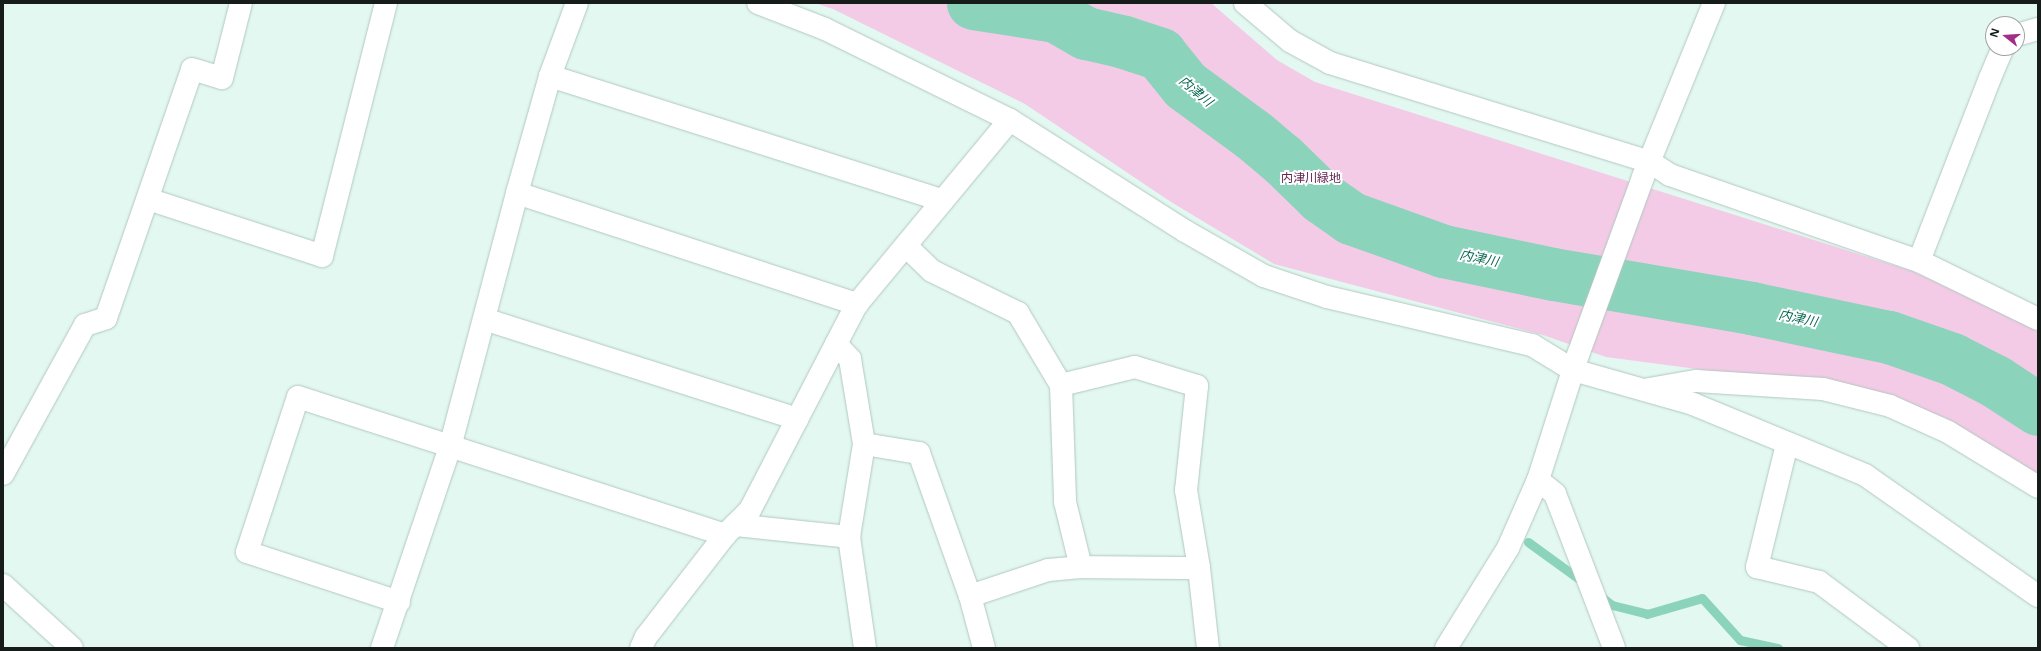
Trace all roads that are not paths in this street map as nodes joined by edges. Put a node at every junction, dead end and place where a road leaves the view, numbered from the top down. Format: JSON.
{"nodes":[{"id":1,"x":241,"y":3,"type":"edge"},
{"id":2,"x":386,"y":3,"type":"edge"},
{"id":3,"x":577,"y":3,"type":"edge"},
{"id":4,"x":758,"y":3,"type":"edge"},
{"id":5,"x":1245,"y":3,"type":"edge"},
{"id":6,"x":1714,"y":3,"type":"edge"},
{"id":7,"x":2038,"y":29,"type":"edge"},
{"id":8,"x":2025,"y":33,"type":"edge"},
{"id":9,"x":2000,"y":56,"type":"edge"},
{"id":10,"x":550,"y":76,"type":"junction"},
{"id":11,"x":1010,"y":120,"type":"junction"},
{"id":12,"x":1647,"y":169,"type":"junction"},
{"id":13,"x":517,"y":193,"type":"junction"},
{"id":14,"x":148,"y":199,"type":"junction"},
{"id":15,"x":943,"y":201,"type":"junction"},
{"id":16,"x":906,"y":246,"type":"junction"},
{"id":17,"x":1919,"y":262,"type":"junction"},
{"id":18,"x":857,"y":304,"type":"junction"},
{"id":19,"x":484,"y":319,"type":"junction"},
{"id":20,"x":2038,"y":319,"type":"edge"},
{"id":21,"x":836,"y":344,"type":"junction"},
{"id":22,"x":1575,"y":363,"type":"junction"},
{"id":23,"x":1061,"y":385,"type":"junction"},
{"id":24,"x":1642,"y":390,"type":"junction"},
{"id":25,"x":797,"y":419,"type":"junction"},
{"id":26,"x":864,"y":444,"type":"junction"},
{"id":27,"x":1787,"y":444,"type":"junction"},
{"id":28,"x":450,"y":447,"type":"junction"},
{"id":29,"x":3,"y":474,"type":"edge"},
{"id":30,"x":1538,"y":480,"type":"junction"},
{"id":31,"x":2038,"y":487,"type":"edge"},
{"id":32,"x":730,"y":530,"type":"junction"},
{"id":33,"x":849,"y":537,"type":"junction"},
{"id":34,"x":1081,"y":567,"type":"junction"},
{"id":35,"x":1199,"y":568,"type":"junction"},
{"id":36,"x":3,"y":585,"type":"edge"},
{"id":37,"x":970,"y":596,"type":"junction"},
{"id":38,"x":2038,"y":596,"type":"edge"},
{"id":39,"x":399,"y":602,"type":"junction"},
{"id":40,"x":72,"y":648,"type":"edge"},
{"id":41,"x":382,"y":648,"type":"edge"},
{"id":42,"x":641,"y":648,"type":"edge"},
{"id":43,"x":866,"y":648,"type":"edge"},
{"id":44,"x":984,"y":648,"type":"edge"},
{"id":45,"x":1208,"y":648,"type":"edge"},
{"id":46,"x":1446,"y":648,"type":"edge"},
{"id":47,"x":1614,"y":648,"type":"edge"},
{"id":48,"x":1908,"y":648,"type":"edge"}],
"edges":[{"from":1,"to":14,"type":"street"},
{"from":2,"to":14,"type":"street"},
{"from":3,"to":10,"type":"street"},
{"from":4,"to":11,"type":"street"},
{"from":5,"to":12,"type":"street"},
{"from":6,"to":12,"type":"street"},
{"from":7,"to":8,"type":"street"},
{"from":9,"to":17,"type":"street"},
{"from":10,"to":13,"type":"street"},
{"from":10,"to":15,"type":"street"},
{"from":11,"to":15,"type":"street"},
{"from":11,"to":22,"type":"street"},
{"from":12,"to":17,"type":"street"},
{"from":12,"to":22,"type":"street"},
{"from":13,"to":18,"type":"street"},
{"from":13,"to":19,"type":"street"},
{"from":14,"to":29,"type":"street"},
{"from":15,"to":16,"type":"street"},
{"from":16,"to":18,"type":"street"},
{"from":16,"to":23,"type":"street"},
{"from":17,"to":20,"type":"street"},
{"from":18,"to":21,"type":"street"},
{"from":19,"to":25,"type":"street"},
{"from":19,"to":28,"type":"street"},
{"from":21,"to":25,"type":"street"},
{"from":21,"to":26,"type":"street"},
{"from":22,"to":24,"type":"street"},
{"from":22,"to":30,"type":"street"},
{"from":23,"to":34,"type":"street"},
{"from":23,"to":35,"type":"street"},
{"from":24,"to":27,"type":"street"},
{"from":24,"to":31,"type":"street"},
{"from":25,"to":32,"type":"street"},
{"from":26,"to":33,"type":"street"},
{"from":26,"to":37,"type":"street"},
{"from":27,"to":38,"type":"street"},
{"from":27,"to":48,"type":"street"},
{"from":28,"to":32,"type":"street"},
{"from":28,"to":39,"type":"street"},
{"from":28,"to":39,"type":"street"},
{"from":30,"to":46,"type":"street"},
{"from":30,"to":47,"type":"street"},
{"from":32,"to":33,"type":"street"},
{"from":32,"to":42,"type":"street"},
{"from":33,"to":43,"type":"street"},
{"from":34,"to":35,"type":"street"},
{"from":34,"to":37,"type":"street"},
{"from":35,"to":45,"type":"street"},
{"from":36,"to":40,"type":"street"},
{"from":37,"to":44,"type":"street"},
{"from":39,"to":41,"type":"street"}]}
